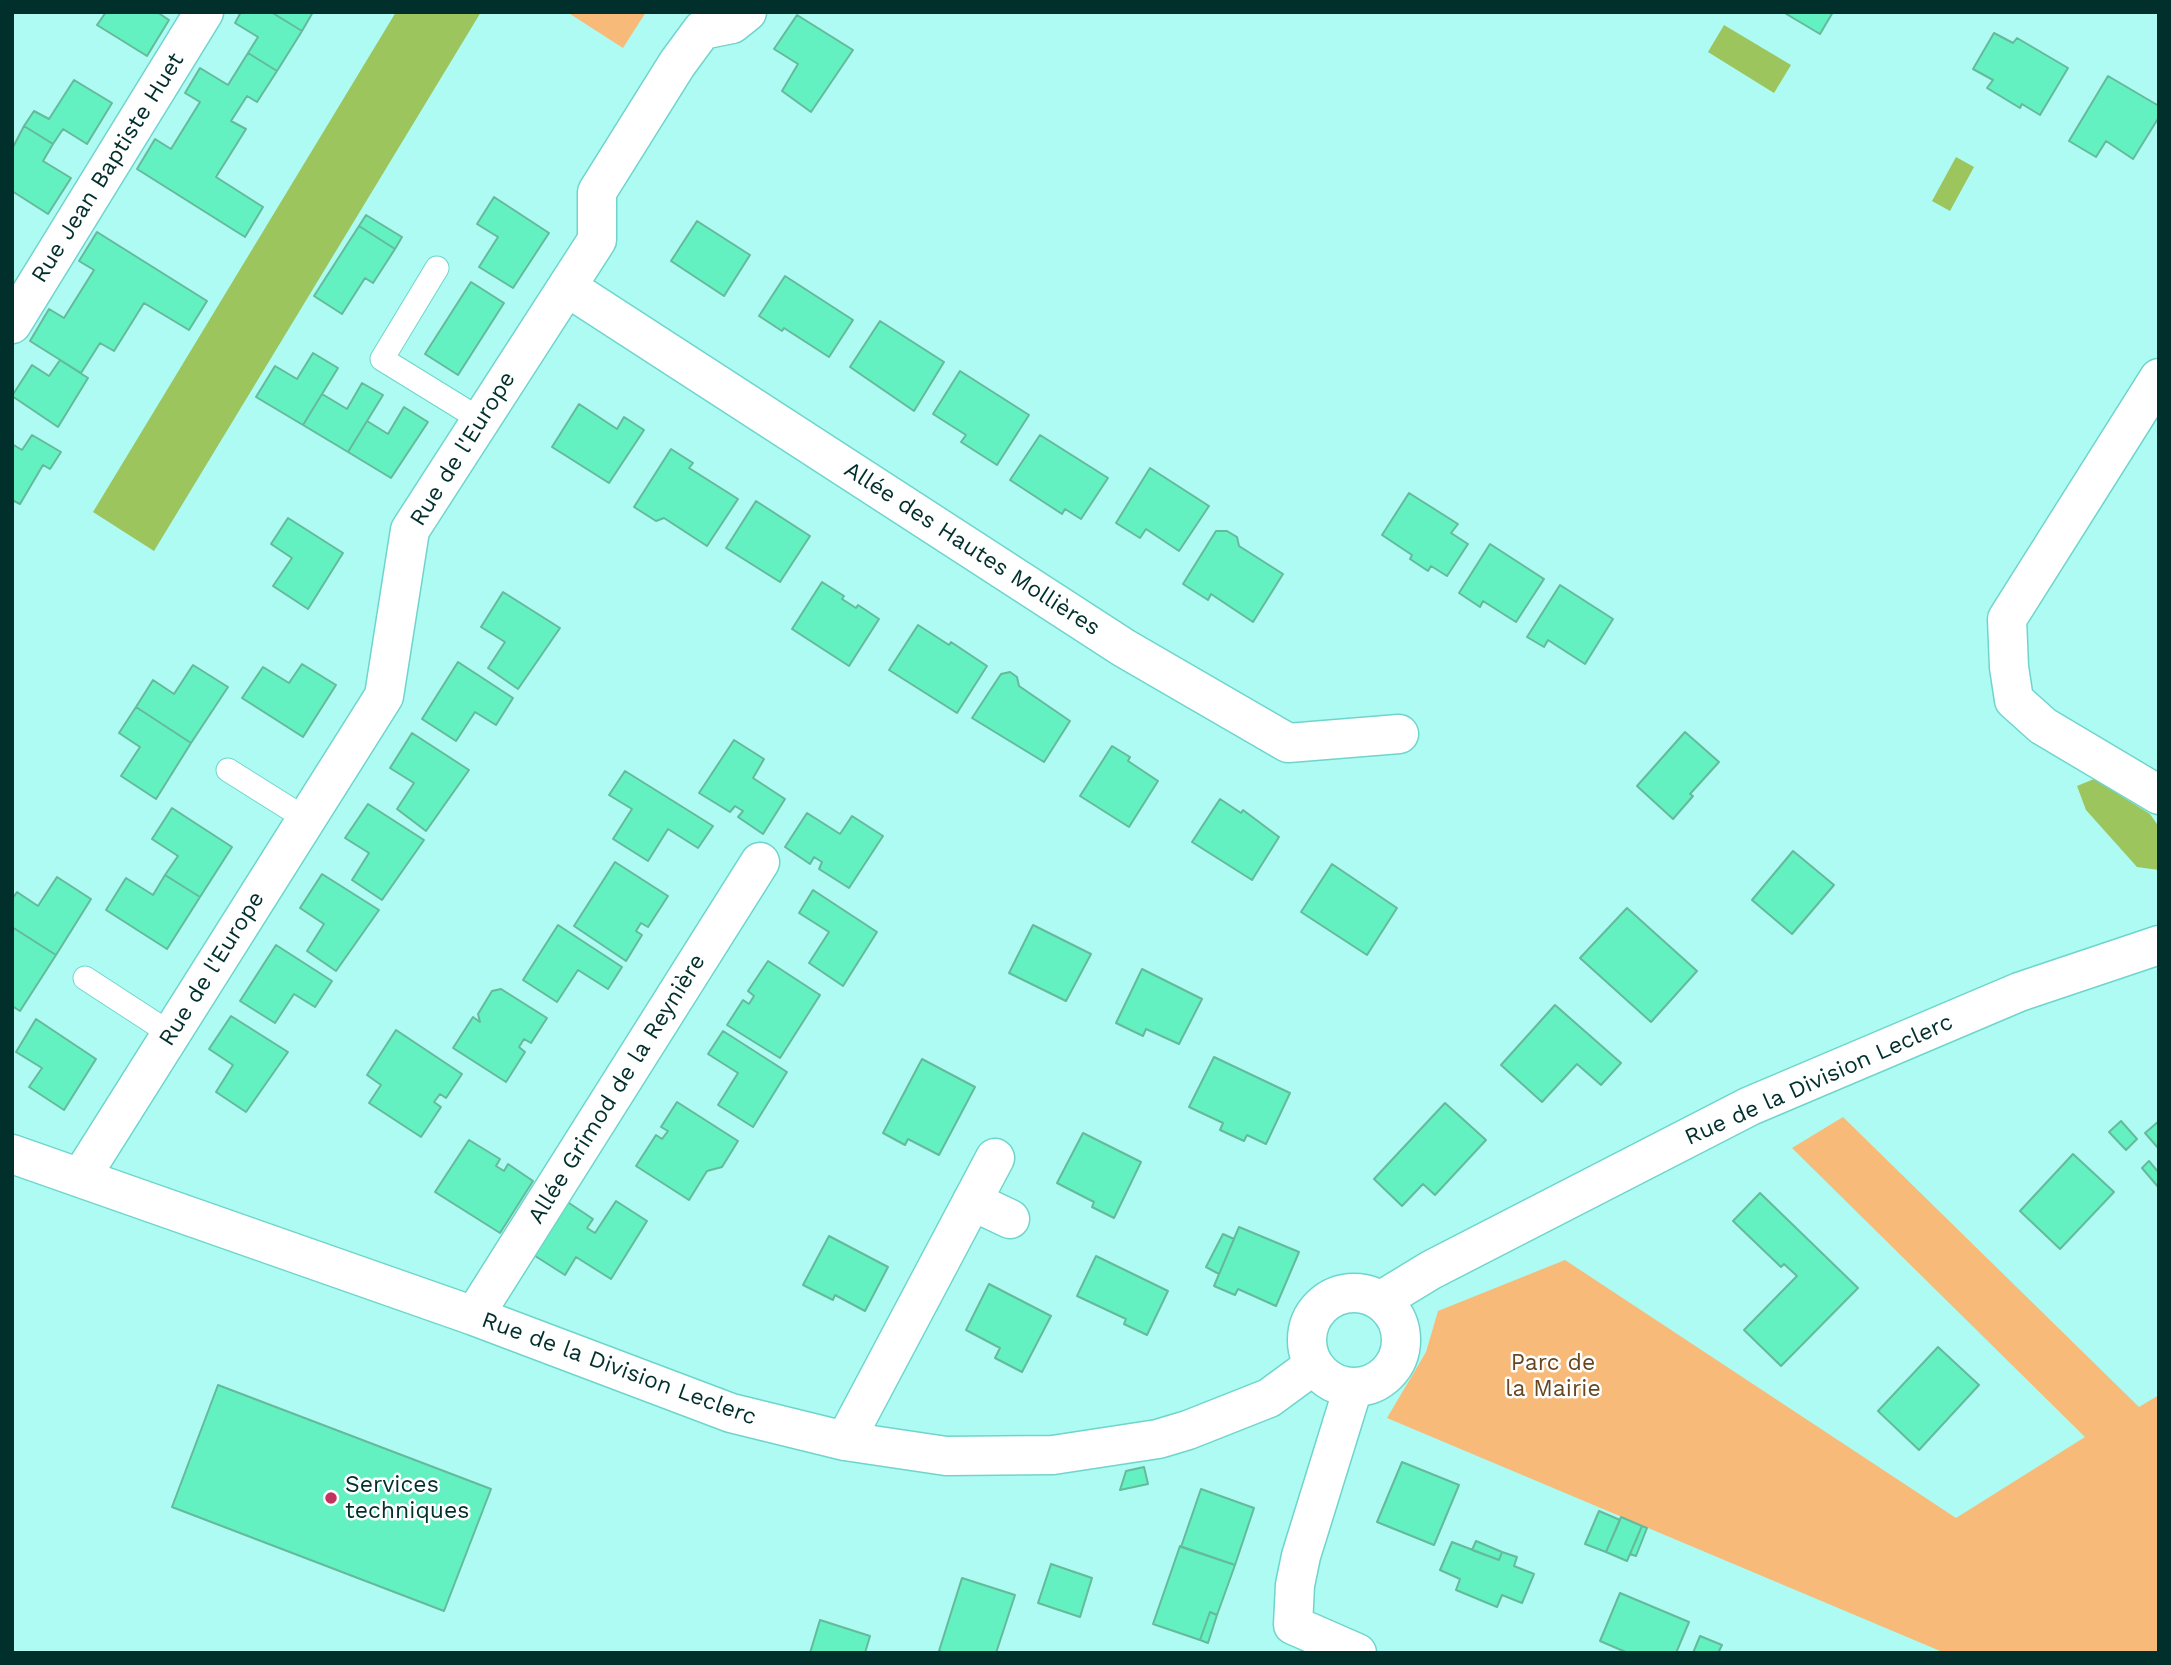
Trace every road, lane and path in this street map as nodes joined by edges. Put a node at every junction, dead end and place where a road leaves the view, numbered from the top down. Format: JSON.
{"nodes":[{"id":1,"x":204,"y":12,"type":"edge"},
{"id":2,"x":747,"y":12,"type":"edge"},
{"id":3,"x":437,"y":268,"type":"dead end"},
{"id":4,"x":567,"y":287,"type":"junction"},
{"id":5,"x":12,"y":324,"type":"edge"},
{"id":6,"x":2159,"y":378,"type":"edge"},
{"id":7,"x":481,"y":419,"type":"junction"},
{"id":8,"x":1399,"y":734,"type":"dead end"},
{"id":9,"x":228,"y":770,"type":"dead end"},
{"id":10,"x":2159,"y":795,"type":"edge"},
{"id":11,"x":306,"y":819,"type":"junction"},
{"id":12,"x":760,"y":862,"type":"dead end"},
{"id":13,"x":2159,"y":945,"type":"edge"},
{"id":14,"x":85,"y":978,"type":"dead end"},
{"id":15,"x":172,"y":1034,"type":"junction"},
{"id":16,"x":12,"y":1154,"type":"edge"},
{"id":17,"x":995,"y":1158,"type":"dead end"},
{"id":18,"x":81,"y":1177,"type":"junction"},
{"id":19,"x":972,"y":1201,"type":"junction"},
{"id":20,"x":1010,"y":1219,"type":"dead end"},
{"id":21,"x":1380,"y":1301,"type":"junction"},
{"id":22,"x":474,"y":1316,"type":"junction"},
{"id":23,"x":1314,"y":1365,"type":"junction"},
{"id":24,"x":1353,"y":1388,"type":"junction"},
{"id":25,"x":845,"y":1441,"type":"junction"},
{"id":26,"x":1288,"y":1639,"type":"edge"},
{"id":27,"x":1357,"y":1653,"type":"edge"}],
"edges":[{"from":1,"to":5,"type":"street","name":"Rue Jean Baptiste Huet"},
{"from":2,"to":4,"type":"street","name":"Rue de l'Europe"},
{"from":3,"to":7,"type":"lane"},
{"from":4,"to":7,"type":"street","name":"Rue de l'Europe"},
{"from":4,"to":8,"type":"street","name":"Allée des Hautes Mollières"},
{"from":6,"to":10,"type":"street"},
{"from":7,"to":11,"type":"street","name":"Rue de l'Europe"},
{"from":9,"to":11,"type":"lane"},
{"from":11,"to":15,"type":"street","name":"Rue de l'Europe"},
{"from":12,"to":22,"type":"street","name":"Allée Grimod de la Reynière"},
{"from":13,"to":21,"type":"street","name":"Rue de la Division Leclerc"},
{"from":14,"to":15,"type":"lane"},
{"from":15,"to":18,"type":"street","name":"Rue de l'Europe"},
{"from":16,"to":18,"type":"street","name":"Rue de la Division Leclerc"},
{"from":17,"to":19,"type":"street"},
{"from":18,"to":22,"type":"street","name":"Rue de la Division Leclerc"},
{"from":19,"to":20,"type":"street"},
{"from":19,"to":25,"type":"street"},
{"from":21,"to":23,"type":"street"},
{"from":21,"to":24,"type":"street"},
{"from":22,"to":25,"type":"street","name":"Rue de la Division Leclerc"},
{"from":23,"to":24,"type":"street"},
{"from":23,"to":25,"type":"street","name":"Rue de la Division Leclerc"},
{"from":24,"to":26,"type":"street"},
{"from":26,"to":27,"type":"street"}]}
